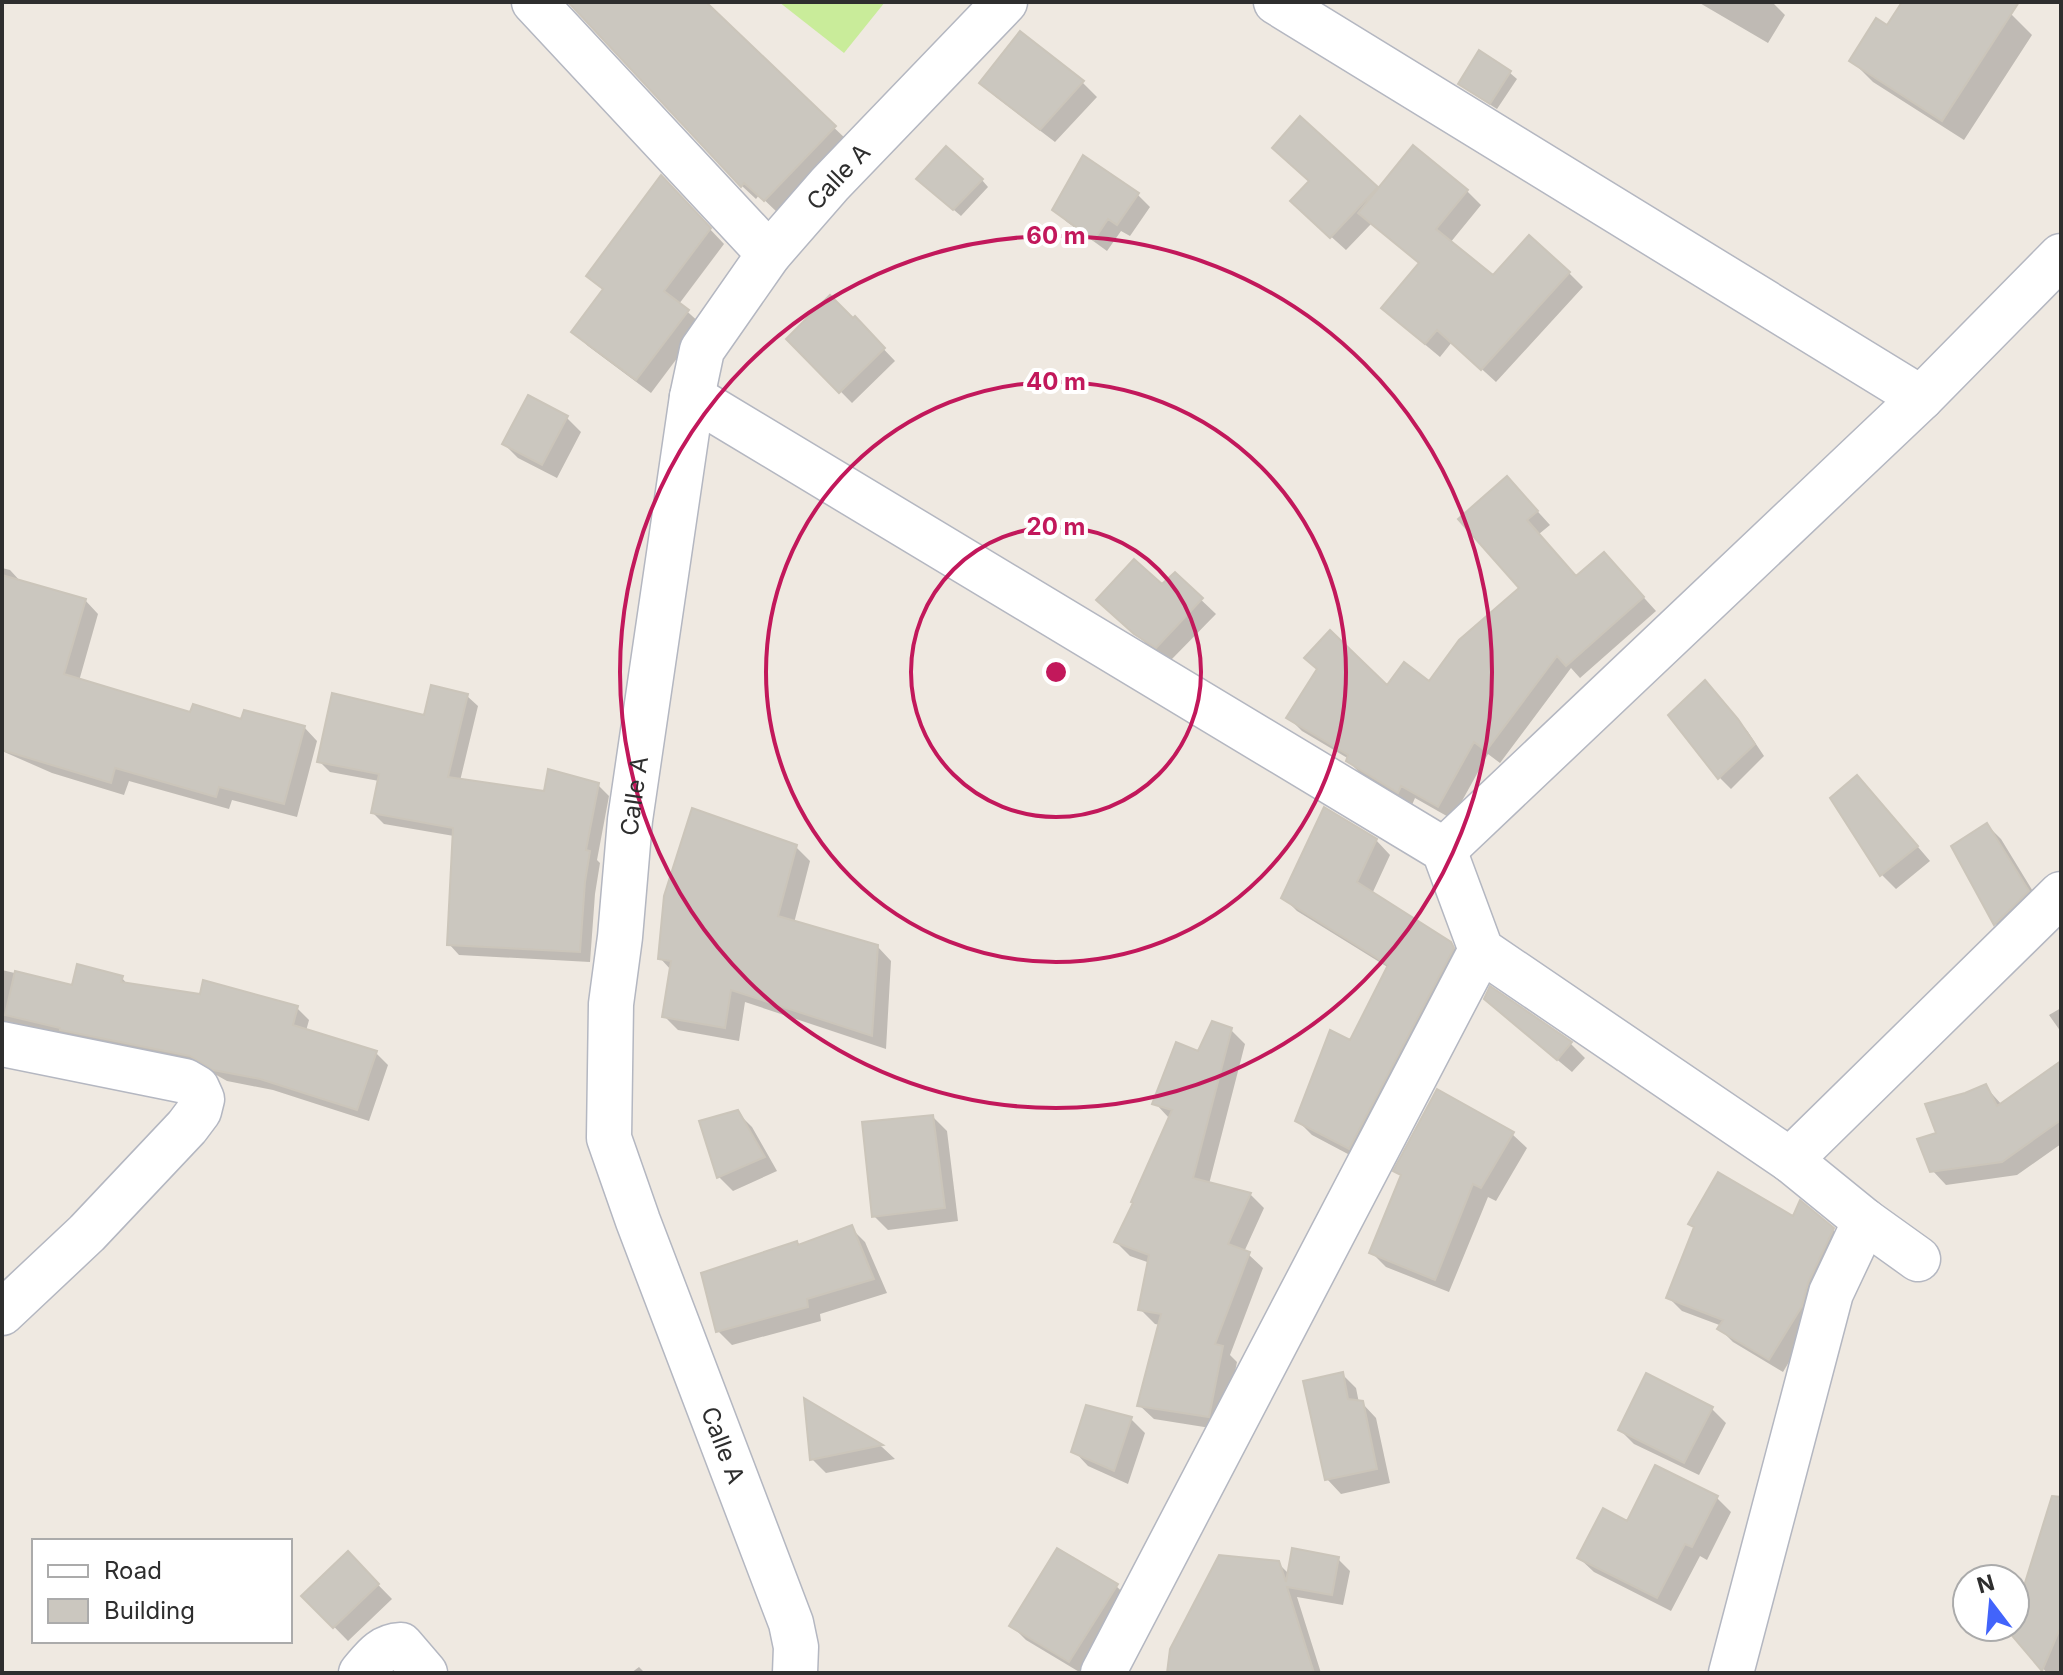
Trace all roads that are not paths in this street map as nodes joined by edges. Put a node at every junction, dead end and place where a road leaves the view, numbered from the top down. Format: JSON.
{"nodes":[{"id":1,"x":534,"y":2,"type":"edge"},
{"id":2,"x":1005,"y":2,"type":"edge"},
{"id":3,"x":1276,"y":2,"type":"edge"},
{"id":4,"x":769,"y":254,"type":"junction"},
{"id":5,"x":2061,"y":256,"type":"edge"},
{"id":6,"x":692,"y":397,"type":"junction"},
{"id":7,"x":1921,"y":398,"type":"junction"},
{"id":8,"x":1444,"y":850,"type":"junction"},
{"id":9,"x":2061,"y":894,"type":"edge"},
{"id":10,"x":1481,"y":950,"type":"junction"},
{"id":11,"x":2,"y":1044,"type":"edge"},
{"id":12,"x":1790,"y":1160,"type":"junction"},
{"id":13,"x":1865,"y":1221,"type":"junction"},
{"id":14,"x":1918,"y":1259,"type":"dead end"},
{"id":15,"x":2,"y":1313,"type":"edge"},
{"id":16,"x":361,"y":1673,"type":"edge"},
{"id":17,"x":425,"y":1673,"type":"edge"},
{"id":18,"x":795,"y":1673,"type":"edge"},
{"id":19,"x":1103,"y":1673,"type":"edge"},
{"id":20,"x":1731,"y":1673,"type":"edge"}],
"edges":[{"from":1,"to":4,"type":"street"},
{"from":2,"to":4,"type":"street","name":"Calle A"},
{"from":3,"to":7,"type":"street"},
{"from":4,"to":6,"type":"street","name":"Calle A"},
{"from":5,"to":7,"type":"street"},
{"from":6,"to":8,"type":"street"},
{"from":6,"to":18,"type":"street","name":"Calle A"},
{"from":7,"to":8,"type":"street"},
{"from":8,"to":10,"type":"street"},
{"from":9,"to":12,"type":"street"},
{"from":10,"to":12,"type":"street"},
{"from":10,"to":19,"type":"street"},
{"from":11,"to":15,"type":"street"},
{"from":12,"to":13,"type":"street"},
{"from":13,"to":14,"type":"street"},
{"from":13,"to":20,"type":"street"},
{"from":16,"to":17,"type":"street"}]}
